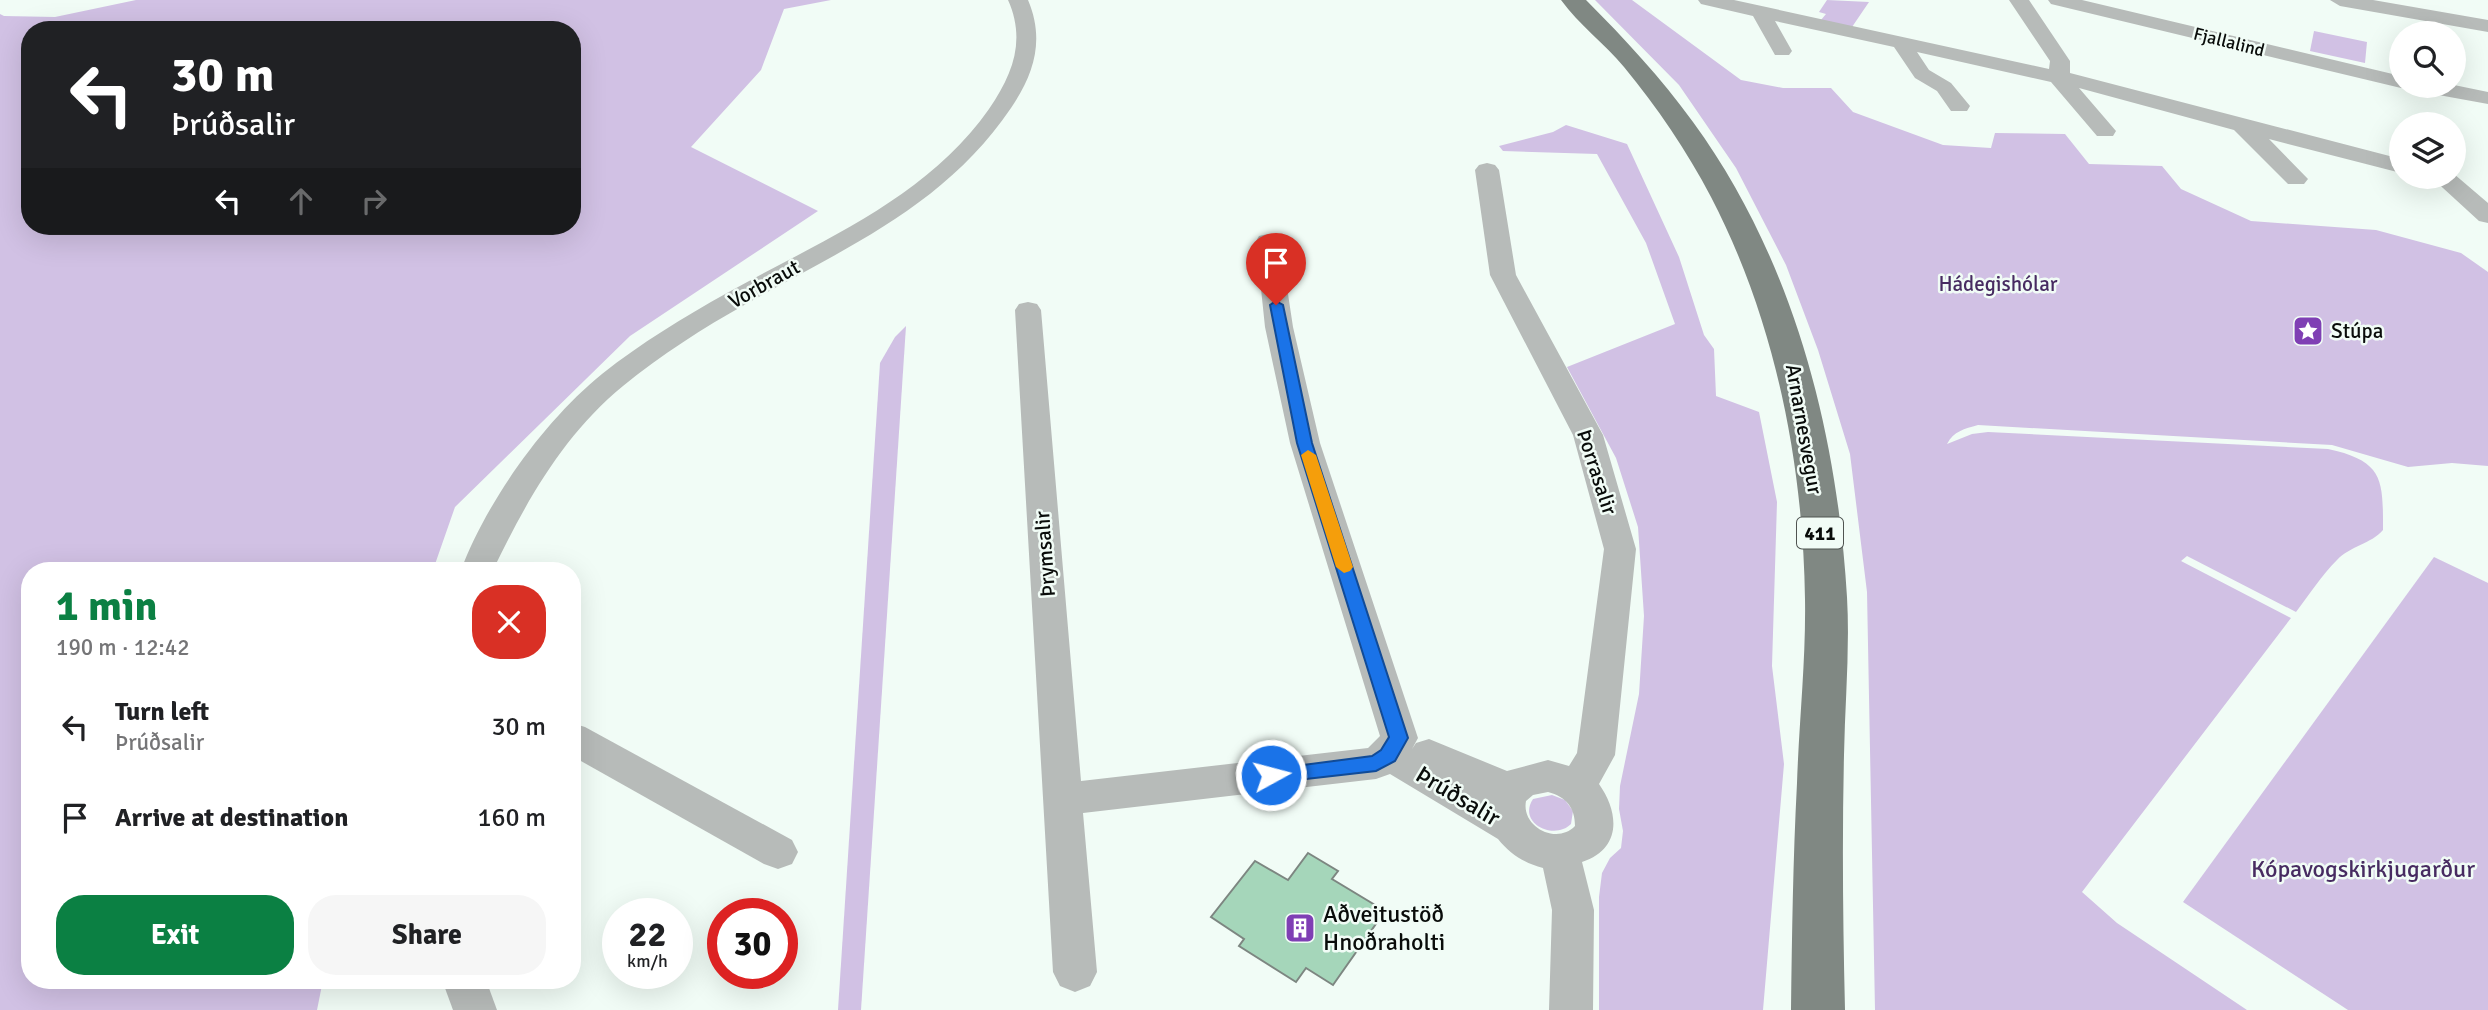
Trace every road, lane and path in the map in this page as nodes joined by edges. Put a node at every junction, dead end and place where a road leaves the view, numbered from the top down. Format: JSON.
{"nodes":[{"id":1,"x":1018,"y":0,"type":"edge"},
{"id":2,"x":1561,"y":0,"type":"edge"},
{"id":3,"x":1573,"y":0,"type":"edge"},
{"id":4,"x":1708,"y":0,"type":"edge"},
{"id":5,"x":2018,"y":0,"type":"edge"},
{"id":6,"x":2058,"y":0,"type":"edge"},
{"id":7,"x":2340,"y":0,"type":"edge"},
{"id":8,"x":1761,"y":12,"type":"junction"},
{"id":9,"x":2488,"y":26,"type":"edge"},
{"id":10,"x":1901,"y":43,"type":"junction"},
{"id":11,"x":1782,"y":51,"type":"dead end"},
{"id":12,"x":2059,"y":78,"type":"junction"},
{"id":13,"x":2389,"y":79,"type":"edge"},
{"id":14,"x":1657,"y":92,"type":"junction"},
{"id":15,"x":2466,"y":94,"type":"edge"},
{"id":16,"x":2488,"y":98,"type":"edge"},
{"id":17,"x":1959,"y":106,"type":"dead end"},
{"id":18,"x":2242,"y":126,"type":"junction"},
{"id":19,"x":2105,"y":131,"type":"dead end"},
{"id":20,"x":2389,"y":163,"type":"edge"},
{"id":21,"x":1487,"y":170,"type":"dead end"},
{"id":22,"x":2466,"y":178,"type":"edge"},
{"id":23,"x":2296,"y":179,"type":"dead end"},
{"id":24,"x":2488,"y":182,"type":"edge"},
{"id":25,"x":2457,"y":189,"type":"edge"},
{"id":26,"x":2488,"y":216,"type":"edge"},
{"id":27,"x":1268,"y":241,"type":"dead end"},
{"id":28,"x":1028,"y":310,"type":"dead end"},
{"id":29,"x":481,"y":562,"type":"edge"},
{"id":30,"x":581,"y":743,"type":"edge"},
{"id":31,"x":1393,"y":747,"type":"junction"},
{"id":32,"x":1577,"y":788,"type":"junction"},
{"id":33,"x":1063,"y":799,"type":"junction"},
{"id":34,"x":1510,"y":808,"type":"junction"},
{"id":35,"x":778,"y":852,"type":"dead end"},
{"id":36,"x":1560,"y":853,"type":"junction"},
{"id":37,"x":1075,"y":972,"type":"dead end"},
{"id":38,"x":467,"y":989,"type":"edge"},
{"id":39,"x":475,"y":1010,"type":"edge"},
{"id":40,"x":1571,"y":1010,"type":"edge"},
{"id":41,"x":1818,"y":1010,"type":"edge"}],
"edges":[{"from":1,"to":29,"type":"street","name":"Vorbraut"},
{"from":2,"to":14,"type":"main road","name":"Arnarnesvegur","number":"411"},
{"from":3,"to":14,"type":"main road","name":"Arnarnesvegur","number":"411"},
{"from":4,"to":8,"type":"street"},
{"from":5,"to":12,"type":"street"},
{"from":6,"to":13,"type":"street","name":"Fjallalind"},
{"from":7,"to":9,"type":"street"},
{"from":8,"to":10,"type":"street"},
{"from":8,"to":11,"type":"street"},
{"from":10,"to":12,"type":"street"},
{"from":10,"to":17,"type":"street"},
{"from":12,"to":18,"type":"street"},
{"from":12,"to":19,"type":"street"},
{"from":14,"to":41,"type":"main road","name":"Arnarnesvegur","number":"411"},
{"from":15,"to":16,"type":"street"},
{"from":18,"to":20,"type":"street"},
{"from":18,"to":23,"type":"street"},
{"from":21,"to":32,"type":"street","name":"Þorrasalir"},
{"from":22,"to":24,"type":"street"},
{"from":25,"to":26,"type":"street"},
{"from":27,"to":31,"type":"street"},
{"from":28,"to":33,"type":"street","name":"Þrymsalir"},
{"from":30,"to":35,"type":"street"},
{"from":31,"to":33,"type":"street"},
{"from":31,"to":34,"type":"street","name":"Þrúðsalir"},
{"from":32,"to":34,"type":"street"},
{"from":32,"to":36,"type":"street"},
{"from":33,"to":37,"type":"street","name":"Þrymsalir"},
{"from":34,"to":36,"type":"street"},
{"from":36,"to":40,"type":"street"},
{"from":38,"to":39,"type":"street"}]}
